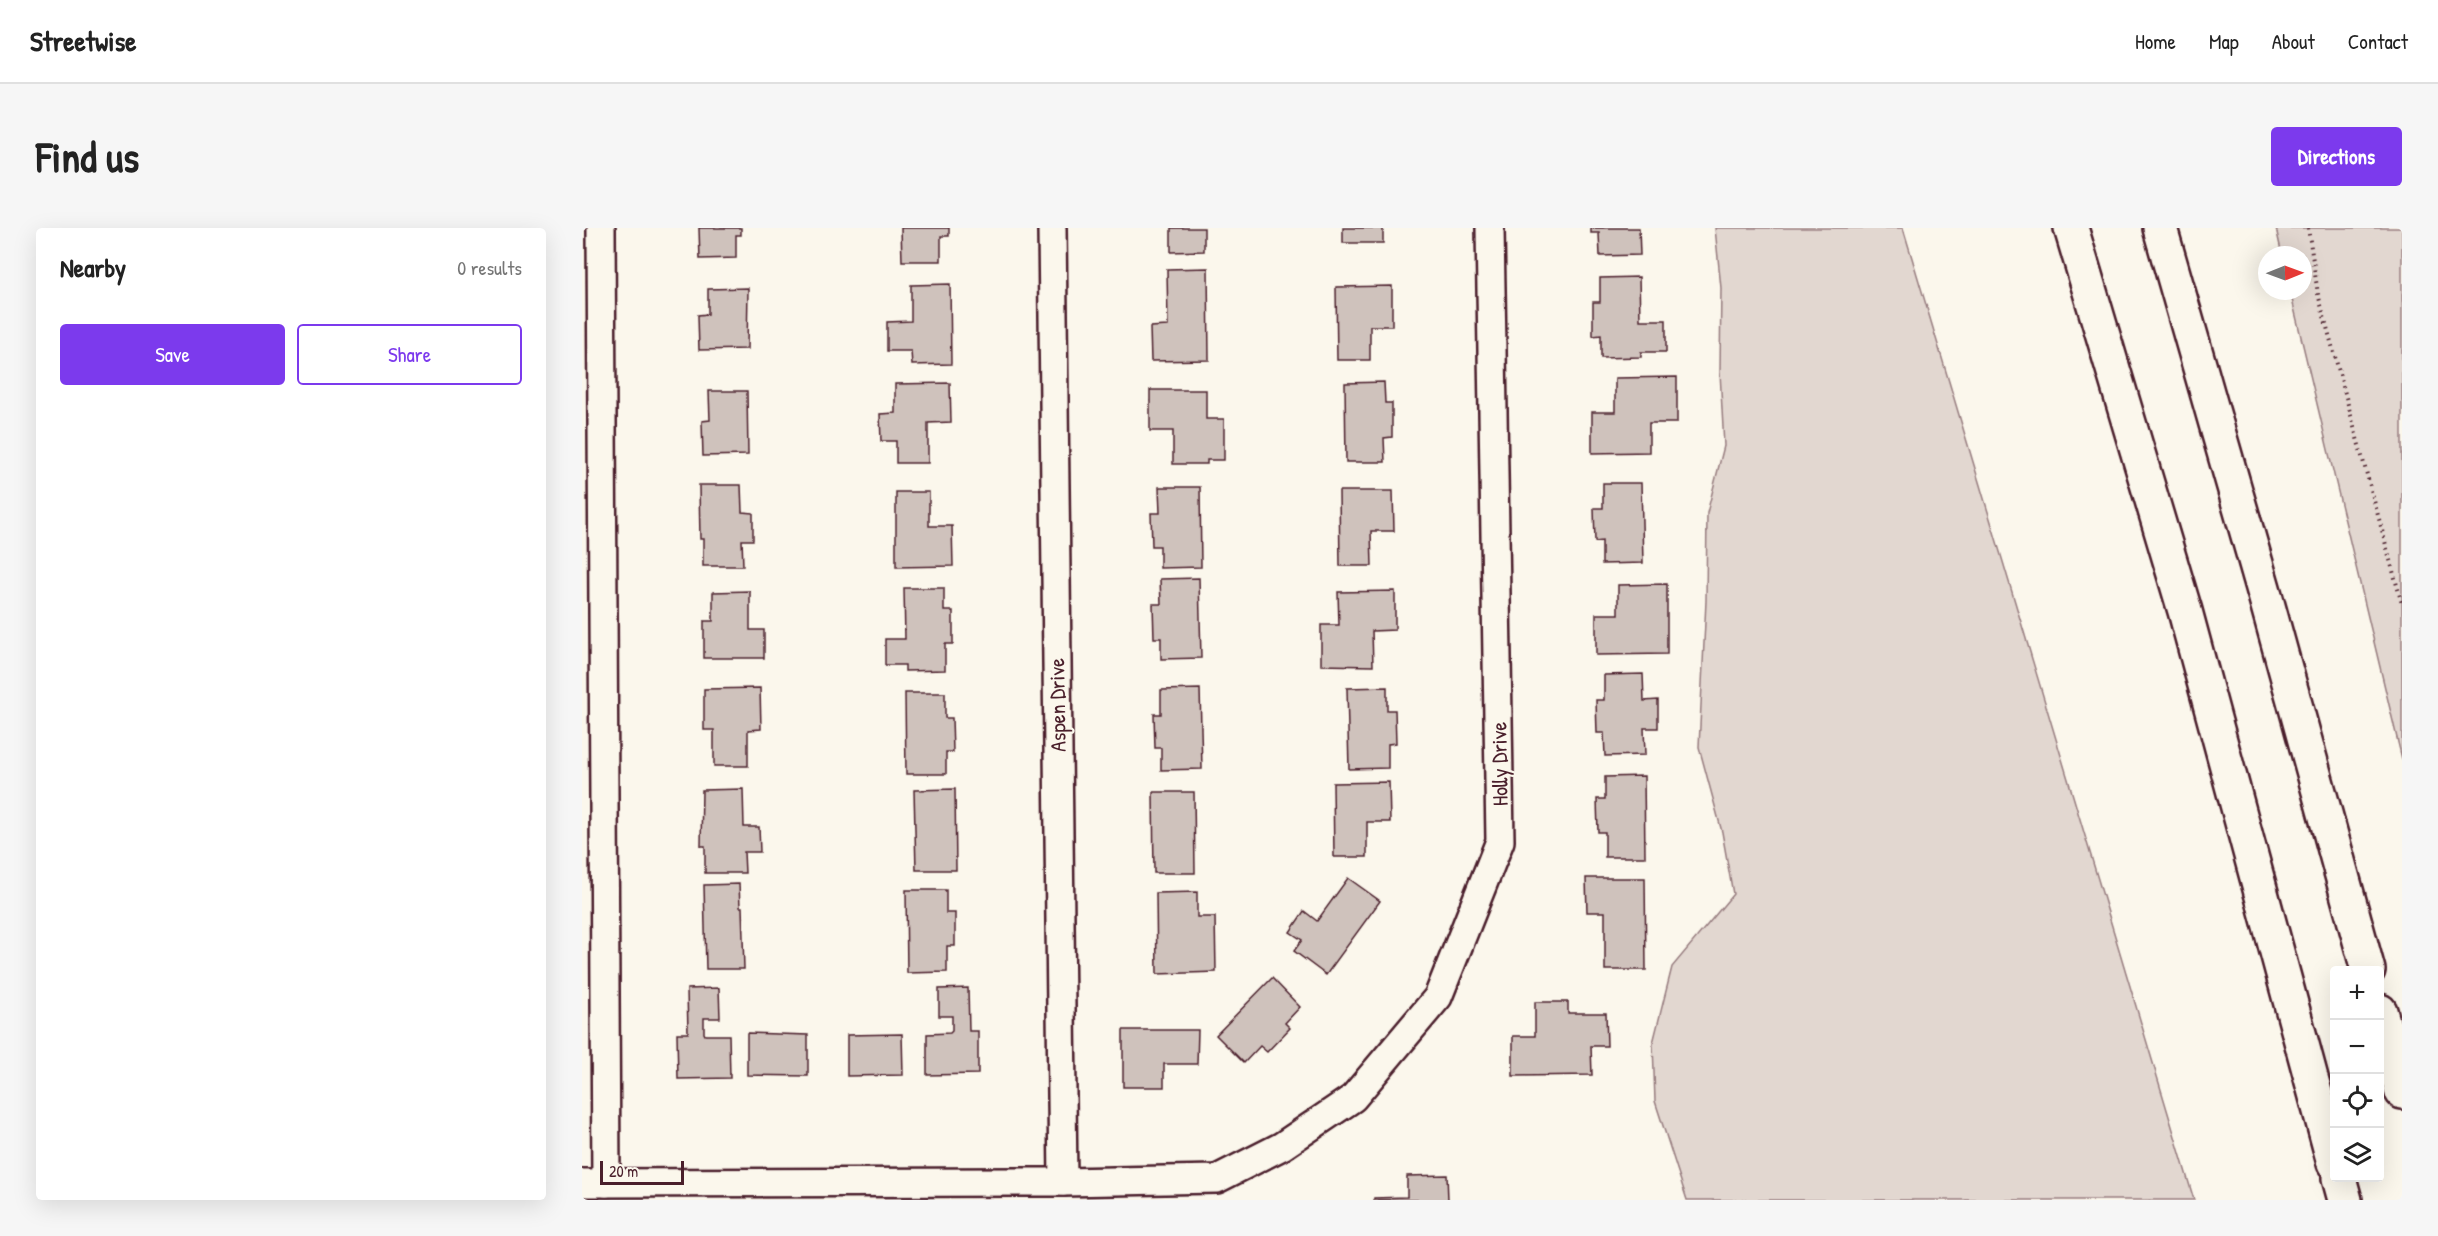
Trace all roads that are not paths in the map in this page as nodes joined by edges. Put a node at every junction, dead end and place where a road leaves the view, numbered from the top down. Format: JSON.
{"nodes":[{"id":1,"x":601,"y":228,"type":"edge"},
{"id":2,"x":1052,"y":228,"type":"edge"},
{"id":3,"x":1490,"y":228,"type":"edge"},
{"id":4,"x":2071,"y":228,"type":"edge"},
{"id":5,"x":2160,"y":228,"type":"edge"},
{"id":6,"x":2367,"y":966,"type":"edge"},
{"id":7,"x":2382,"y":1020,"type":"edge"},
{"id":8,"x":2402,"y":1092,"type":"edge"},
{"id":9,"x":2330,"y":1147,"type":"edge"},
{"id":10,"x":1062,"y":1182,"type":"junction"},
{"id":11,"x":2340,"y":1182,"type":"edge"},
{"id":12,"x":594,"y":1183,"type":"edge"},
{"id":13,"x":1218,"y":1189,"type":"edge"},
{"id":14,"x":2345,"y":1200,"type":"edge"}],
"edges":[{"from":1,"to":12,"type":"street"},
{"from":2,"to":10,"type":"street","name":"Aspen Drive"},
{"from":3,"to":13,"type":"street","name":"Holly Drive"},
{"from":4,"to":9,"type":"highway"},
{"from":5,"to":6,"type":"highway"},
{"from":7,"to":8,"type":"highway"},
{"from":10,"to":12,"type":"street"},
{"from":10,"to":13,"type":"street"},
{"from":11,"to":14,"type":"highway"}]}
